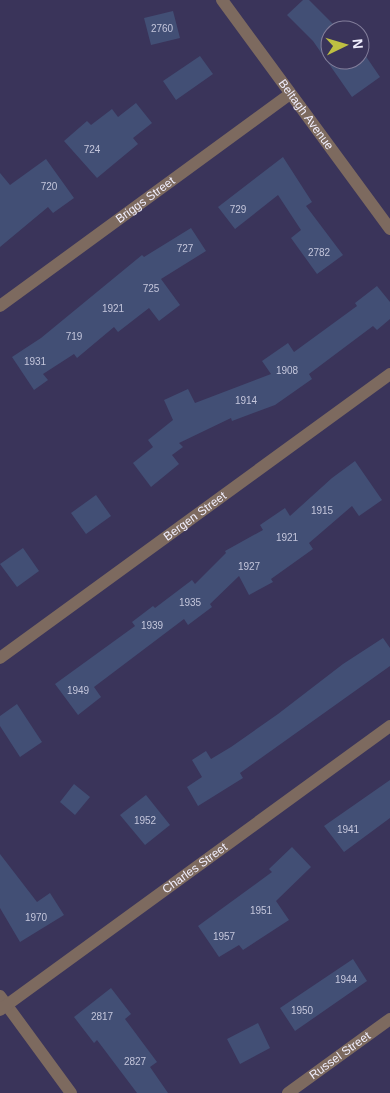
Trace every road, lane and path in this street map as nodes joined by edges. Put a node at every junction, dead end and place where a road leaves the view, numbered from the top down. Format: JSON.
{"nodes":[{"id":1,"x":222,"y":0,"type":"edge"},
{"id":2,"x":290,"y":94,"type":"junction"},
{"id":3,"x":390,"y":229,"type":"edge"},
{"id":4,"x":0,"y":306,"type":"edge"},
{"id":5,"x":390,"y":374,"type":"edge"},
{"id":6,"x":0,"y":658,"type":"edge"},
{"id":7,"x":390,"y":726,"type":"edge"},
{"id":8,"x":2,"y":1004,"type":"edge"},
{"id":9,"x":390,"y":1018,"type":"edge"},
{"id":10,"x":71,"y":1093,"type":"edge"},
{"id":11,"x":288,"y":1093,"type":"edge"}],
"edges":[{"from":1,"to":2,"type":"street","name":"Beltagh Avenue"},
{"from":2,"to":3,"type":"street","name":"Beltagh Avenue"},
{"from":2,"to":4,"type":"street","name":"Briggs Street"},
{"from":5,"to":6,"type":"street","name":"Bergen Street"},
{"from":7,"to":8,"type":"street","name":"Charles Street"},
{"from":8,"to":10,"type":"street"},
{"from":9,"to":11,"type":"street","name":"Russel Street"}]}
